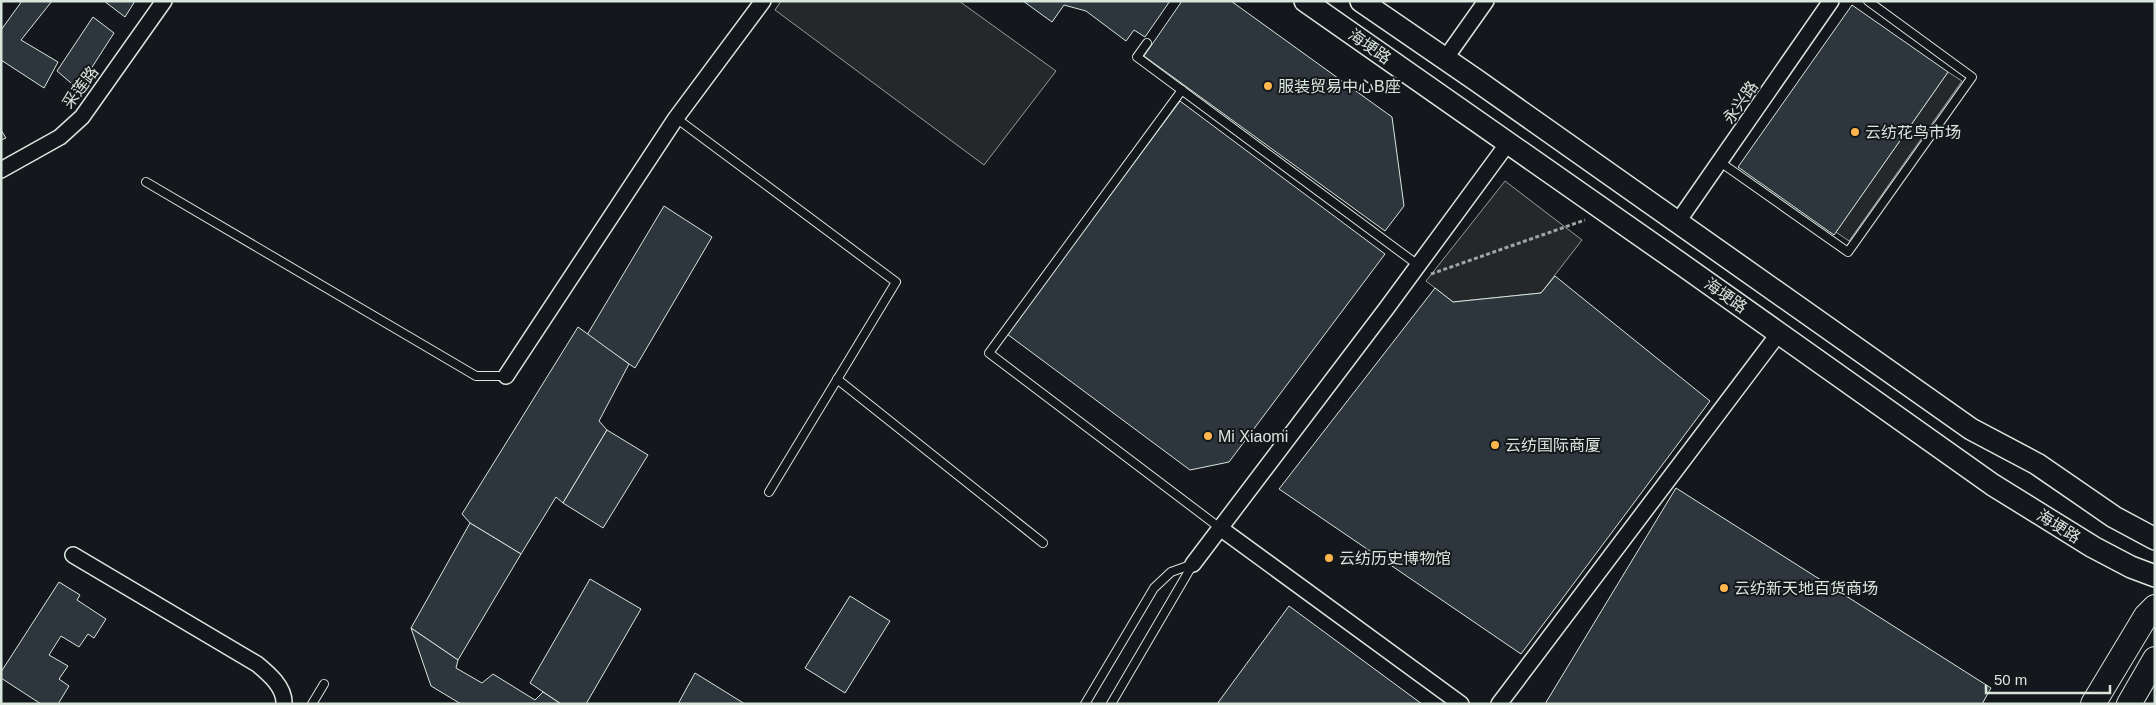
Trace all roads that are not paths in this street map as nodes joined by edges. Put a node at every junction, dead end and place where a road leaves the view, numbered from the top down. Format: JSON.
{"nodes":[{"id":1,"x":164,"y":1,"type":"edge"},
{"id":2,"x":763,"y":1,"type":"edge"},
{"id":3,"x":1305,"y":1,"type":"edge"},
{"id":4,"x":1361,"y":1,"type":"edge"},
{"id":5,"x":1486,"y":1,"type":"edge"},
{"id":6,"x":1831,"y":1,"type":"edge"},
{"id":7,"x":1868,"y":1,"type":"edge"},
{"id":8,"x":1147,"y":43,"type":"dead end"},
{"id":9,"x":1446,"y":60,"type":"junction"},
{"id":10,"x":1182,"y":90,"type":"junction"},
{"id":11,"x":676,"y":118,"type":"junction"},
{"id":12,"x":1508,"y":143,"type":"junction"},
{"id":13,"x":1720,"y":162,"type":"junction"},
{"id":14,"x":1,"y":170,"type":"edge"},
{"id":15,"x":146,"y":182,"type":"dead end"},
{"id":16,"x":1677,"y":223,"type":"junction"},
{"id":17,"x":1418,"y":265,"type":"junction"},
{"id":18,"x":1779,"y":333,"type":"junction"},
{"id":19,"x":506,"y":376,"type":"joint"},
{"id":20,"x":837,"y":379,"type":"junction"},
{"id":21,"x":769,"y":492,"type":"dead end"},
{"id":22,"x":1220,"y":528,"type":"junction"},
{"id":23,"x":2155,"y":539,"type":"edge"},
{"id":24,"x":1043,"y":543,"type":"dead end"},
{"id":25,"x":73,"y":555,"type":"dead end"},
{"id":26,"x":1193,"y":564,"type":"junction"},
{"id":27,"x":2155,"y":576,"type":"edge"},
{"id":28,"x":2155,"y":607,"type":"edge"},
{"id":29,"x":2155,"y":659,"type":"edge"},
{"id":30,"x":324,"y":684,"type":"dead end"},
{"id":31,"x":284,"y":704,"type":"edge"},
{"id":32,"x":312,"y":704,"type":"edge"},
{"id":33,"x":1085,"y":704,"type":"edge"},
{"id":34,"x":1111,"y":704,"type":"edge"},
{"id":35,"x":1461,"y":704,"type":"edge"},
{"id":36,"x":1499,"y":704,"type":"edge"},
{"id":37,"x":2093,"y":704,"type":"edge"},
{"id":38,"x":2129,"y":704,"type":"edge"}],
"edges":[{"from":1,"to":14,"type":"street","name":"采莲路"},
{"from":2,"to":11,"type":"street"},
{"from":3,"to":12,"type":"main road","name":"海埂路"},
{"from":4,"to":9,"type":"main road","name":"海埂路"},
{"from":5,"to":9,"type":"street"},
{"from":6,"to":13,"type":"street","name":"永兴路"},
{"from":7,"to":13,"type":"lane"},
{"from":8,"to":10,"type":"lane"},
{"from":9,"to":16,"type":"main road","name":"海埂路"},
{"from":10,"to":17,"type":"lane"},
{"from":10,"to":22,"type":"lane"},
{"from":11,"to":19,"type":"street"},
{"from":11,"to":20,"type":"lane"},
{"from":12,"to":17,"type":"street"},
{"from":12,"to":18,"type":"main road","name":"海埂路"},
{"from":13,"to":16,"type":"street","name":"永兴路"},
{"from":15,"to":19,"type":"lane"},
{"from":16,"to":23,"type":"main road","name":"海埂路"},
{"from":17,"to":22,"type":"street"},
{"from":18,"to":27,"type":"main road","name":"海埂路"},
{"from":18,"to":36,"type":"street"},
{"from":20,"to":21,"type":"lane"},
{"from":20,"to":24,"type":"lane"},
{"from":22,"to":26,"type":"street"},
{"from":22,"to":35,"type":"street"},
{"from":25,"to":31,"type":"street"},
{"from":26,"to":33,"type":"lane"},
{"from":26,"to":34,"type":"lane"},
{"from":28,"to":37,"type":"main road"},
{"from":29,"to":38,"type":"main road"},
{"from":30,"to":32,"type":"lane"}]}
